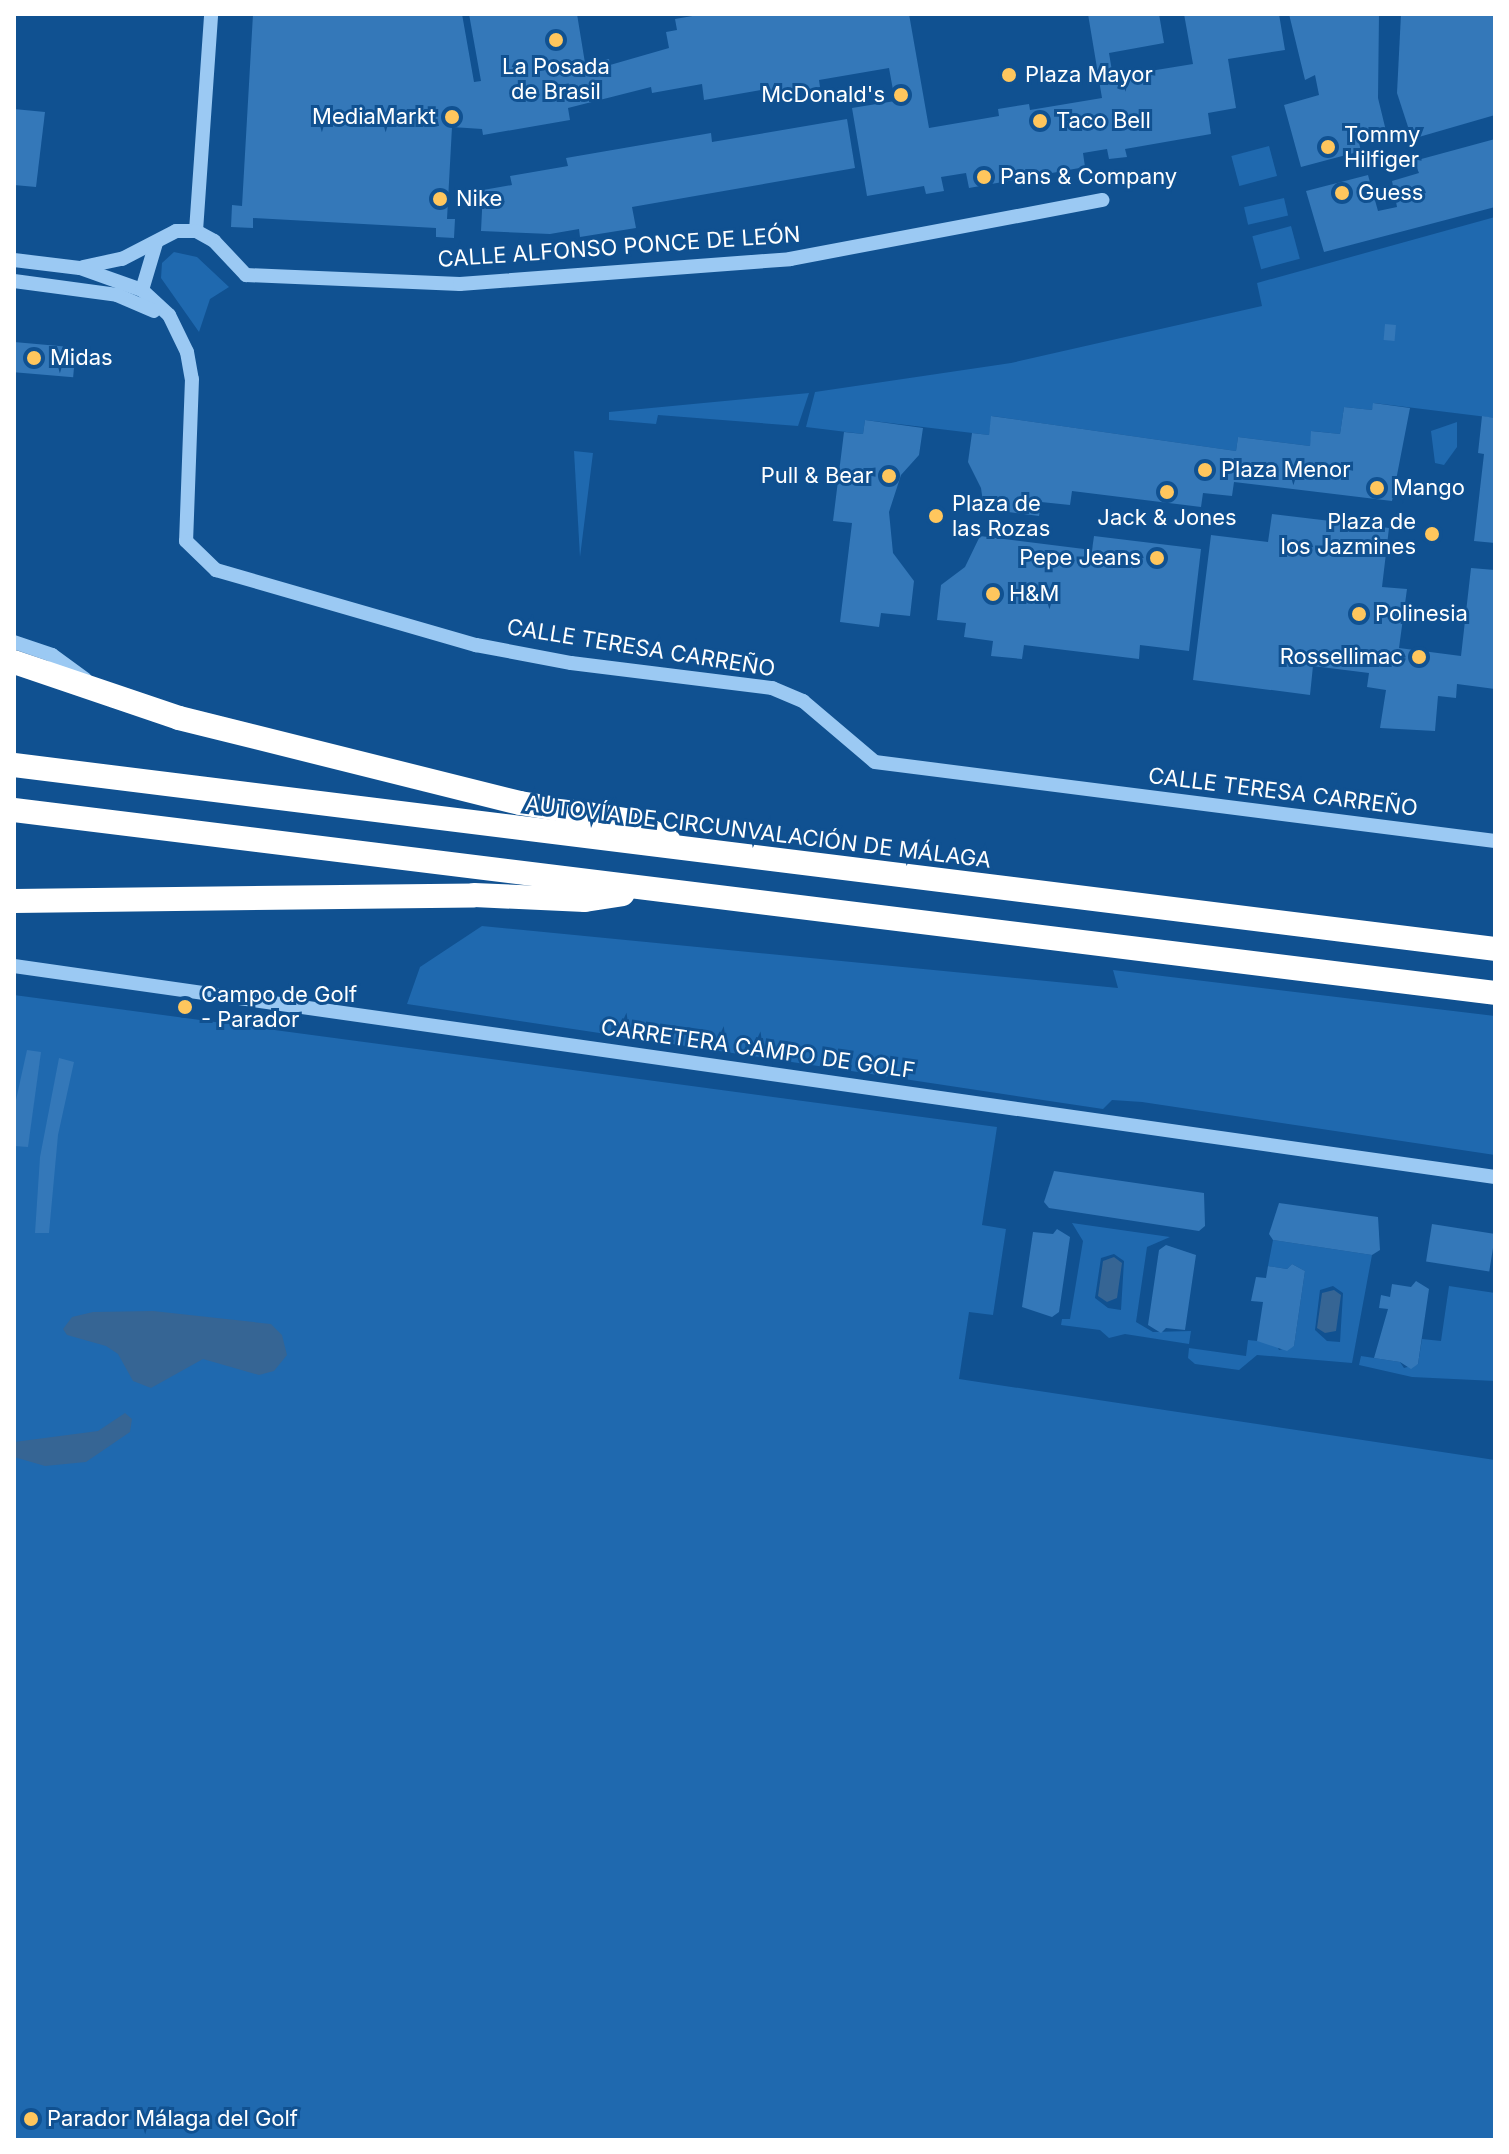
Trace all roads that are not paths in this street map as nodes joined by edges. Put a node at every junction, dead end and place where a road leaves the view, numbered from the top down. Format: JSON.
{"nodes":[{"id":1,"x":211,"y":14,"type":"edge"},
{"id":2,"x":1102,"y":200,"type":"dead end"},
{"id":3,"x":196,"y":231,"type":"junction"},
{"id":4,"x":156,"y":243,"type":"junction"},
{"id":5,"x":14,"y":260,"type":"edge"},
{"id":6,"x":80,"y":268,"type":"junction"},
{"id":7,"x":14,"y":281,"type":"edge"},
{"id":8,"x":142,"y":290,"type":"junction"},
{"id":9,"x":177,"y":328,"type":"junction"},
{"id":10,"x":14,"y":642,"type":"edge"},
{"id":11,"x":14,"y":662,"type":"edge"},
{"id":12,"x":104,"y":693,"type":"junction"},
{"id":13,"x":14,"y":765,"type":"edge"},
{"id":14,"x":14,"y":810,"type":"edge"},
{"id":15,"x":1495,"y":841,"type":"edge"},
{"id":16,"x":685,"y":849,"type":"junction"},
{"id":17,"x":651,"y":889,"type":"junction"},
{"id":18,"x":14,"y":901,"type":"edge"},
{"id":19,"x":1495,"y":949,"type":"edge"},
{"id":20,"x":14,"y":966,"type":"edge"},
{"id":21,"x":1495,"y":993,"type":"edge"},
{"id":22,"x":1495,"y":1177,"type":"edge"}],
"edges":[{"from":1,"to":3,"type":"street"},
{"from":2,"to":3,"type":"street","name":"CALLE ALFONSO PONCE DE LEÓN"},
{"from":3,"to":4,"type":"street"},
{"from":4,"to":6,"type":"street"},
{"from":4,"to":8,"type":"street"},
{"from":5,"to":6,"type":"street"},
{"from":6,"to":8,"type":"street"},
{"from":7,"to":9,"type":"street"},
{"from":8,"to":9,"type":"street","name":"CALLE TERESA CARREÑO"},
{"from":9,"to":15,"type":"street","name":"CALLE TERESA CARREÑO"},
{"from":10,"to":12,"type":"street"},
{"from":11,"to":12,"type":"highway"},
{"from":12,"to":16,"type":"highway"},
{"from":13,"to":16,"type":"highway","name":"AUTOVÍA DE CIRCUNVALACIÓN DE MÁLAGA"},
{"from":14,"to":17,"type":"highway"},
{"from":16,"to":19,"type":"highway","name":"AUTOVÍA DE CIRCUNVALACIÓN DE MÁLAGA"},
{"from":17,"to":18,"type":"highway"},
{"from":17,"to":21,"type":"highway"},
{"from":20,"to":22,"type":"street","name":"CARRETERA CAMPO DE GOLF"}]}
